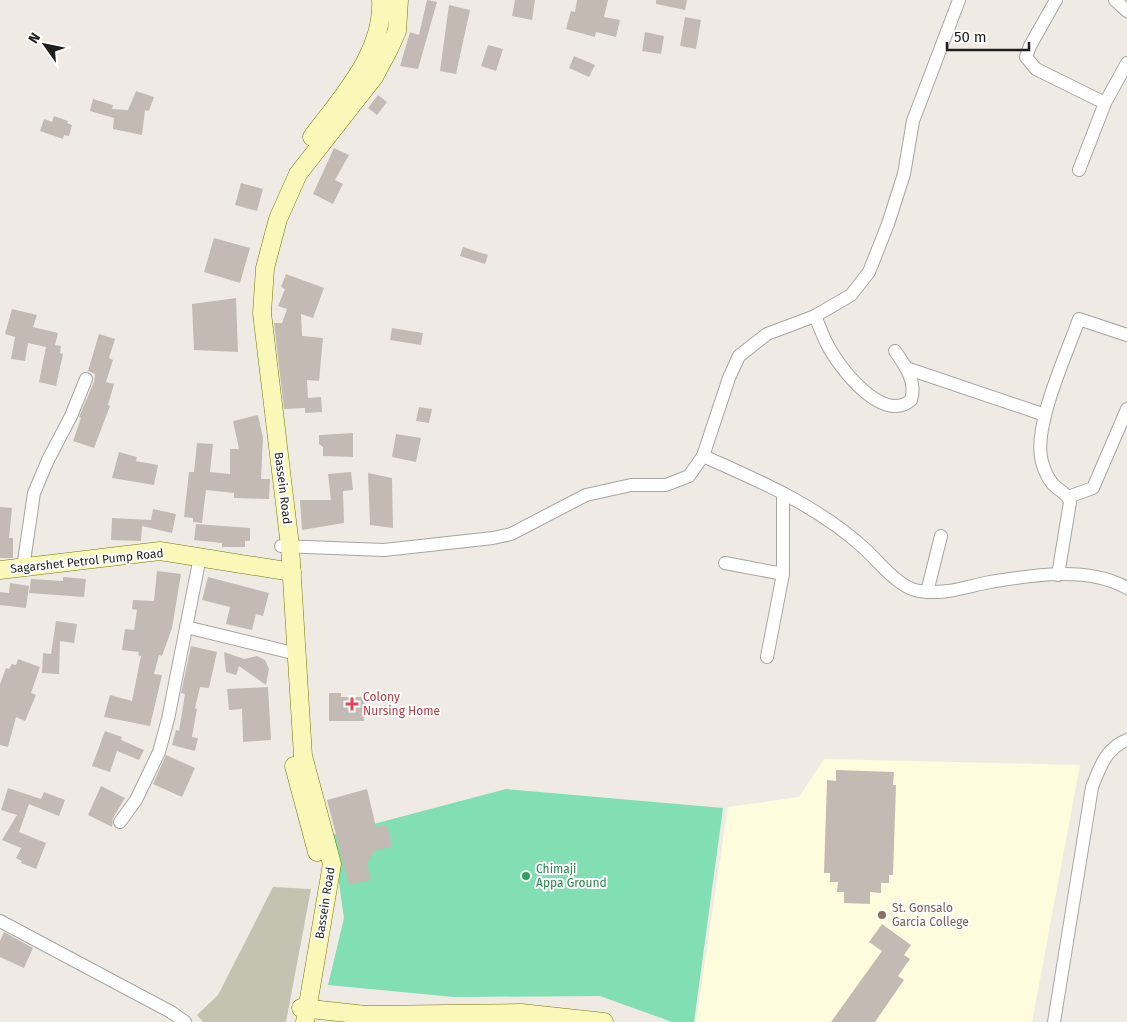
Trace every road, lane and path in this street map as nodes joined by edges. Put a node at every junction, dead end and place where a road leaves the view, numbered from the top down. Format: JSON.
{"nodes":[{"id":1,"x":381,"y":0,"type":"edge"},
{"id":2,"x":399,"y":0,"type":"edge"},
{"id":3,"x":959,"y":0,"type":"edge"},
{"id":4,"x":1056,"y":0,"type":"edge"},
{"id":5,"x":1114,"y":0,"type":"edge"},
{"id":6,"x":1127,"y":11,"type":"edge"},
{"id":7,"x":1127,"y":63,"type":"edge"},
{"id":8,"x":1105,"y":103,"type":"junction"},
{"id":9,"x":1079,"y":170,"type":"dead end"},
{"id":10,"x":816,"y":316,"type":"junction"},
{"id":11,"x":1127,"y":335,"type":"edge"},
{"id":12,"x":895,"y":351,"type":"dead end"},
{"id":13,"x":906,"y":368,"type":"junction"},
{"id":14,"x":86,"y":379,"type":"dead end"},
{"id":15,"x":1127,"y":409,"type":"edge"},
{"id":16,"x":1045,"y":415,"type":"junction"},
{"id":17,"x":703,"y":456,"type":"junction"},
{"id":18,"x":783,"y":494,"type":"junction"},
{"id":19,"x":1068,"y":497,"type":"junction"},
{"id":20,"x":941,"y":536,"type":"dead end"},
{"id":21,"x":286,"y":546,"type":"junction"},
{"id":22,"x":200,"y":557,"type":"junction"},
{"id":23,"x":725,"y":562,"type":"dead end"},
{"id":24,"x":23,"y":568,"type":"junction"},
{"id":25,"x":0,"y":570,"type":"edge"},
{"id":26,"x":287,"y":572,"type":"junction"},
{"id":27,"x":783,"y":574,"type":"junction"},
{"id":28,"x":1058,"y":575,"type":"junction"},
{"id":29,"x":1127,"y":588,"type":"edge"},
{"id":30,"x":927,"y":592,"type":"junction"},
{"id":31,"x":186,"y":627,"type":"junction"},
{"id":32,"x":292,"y":654,"type":"junction"},
{"id":33,"x":767,"y":657,"type":"dead end"},
{"id":34,"x":1127,"y":740,"type":"edge"},
{"id":35,"x":120,"y":822,"type":"dead end"},
{"id":36,"x":0,"y":922,"type":"edge"},
{"id":37,"x":303,"y":1016,"type":"edge"},
{"id":38,"x":185,"y":1022,"type":"edge"},
{"id":39,"x":346,"y":1022,"type":"edge"},
{"id":40,"x":445,"y":1022,"type":"edge"},
{"id":41,"x":497,"y":1022,"type":"edge"},
{"id":42,"x":604,"y":1022,"type":"edge"},
{"id":43,"x":1054,"y":1022,"type":"edge"}],
"edges":[{"from":1,"to":21,"type":"main road","name":"Bassein Road"},
{"from":2,"to":21,"type":"main road","name":"Bassein Road"},
{"from":3,"to":10,"type":"street"},
{"from":4,"to":8,"type":"street"},
{"from":5,"to":6,"type":"street"},
{"from":7,"to":8,"type":"street"},
{"from":8,"to":9,"type":"street"},
{"from":10,"to":13,"type":"street"},
{"from":10,"to":17,"type":"street"},
{"from":11,"to":16,"type":"street"},
{"from":12,"to":13,"type":"street"},
{"from":13,"to":16,"type":"street"},
{"from":14,"to":24,"type":"street"},
{"from":15,"to":19,"type":"street"},
{"from":16,"to":19,"type":"street"},
{"from":17,"to":18,"type":"street"},
{"from":17,"to":21,"type":"street"},
{"from":18,"to":27,"type":"street"},
{"from":18,"to":30,"type":"street"},
{"from":19,"to":28,"type":"street"},
{"from":20,"to":30,"type":"street"},
{"from":21,"to":26,"type":"main road","name":"Bassein Road"},
{"from":22,"to":24,"type":"main road","name":"Sagarshet Petrol Pump Road"},
{"from":22,"to":26,"type":"main road","name":"Sagarshet Petrol Pump Road"},
{"from":22,"to":31,"type":"street"},
{"from":23,"to":27,"type":"street"},
{"from":24,"to":25,"type":"main road","name":"Sagarshet Petrol Pump Road"},
{"from":26,"to":32,"type":"main road","name":"Bassein Road"},
{"from":27,"to":33,"type":"street"},
{"from":28,"to":29,"type":"street"},
{"from":28,"to":30,"type":"street"},
{"from":31,"to":32,"type":"street"},
{"from":31,"to":35,"type":"street"},
{"from":32,"to":37,"type":"main road","name":"Bassein Road"},
{"from":34,"to":43,"type":"street"},
{"from":36,"to":38,"type":"street"},
{"from":37,"to":39,"type":"main road"},
{"from":37,"to":42,"type":"main road"},
{"from":40,"to":41,"type":"main road"}]}
